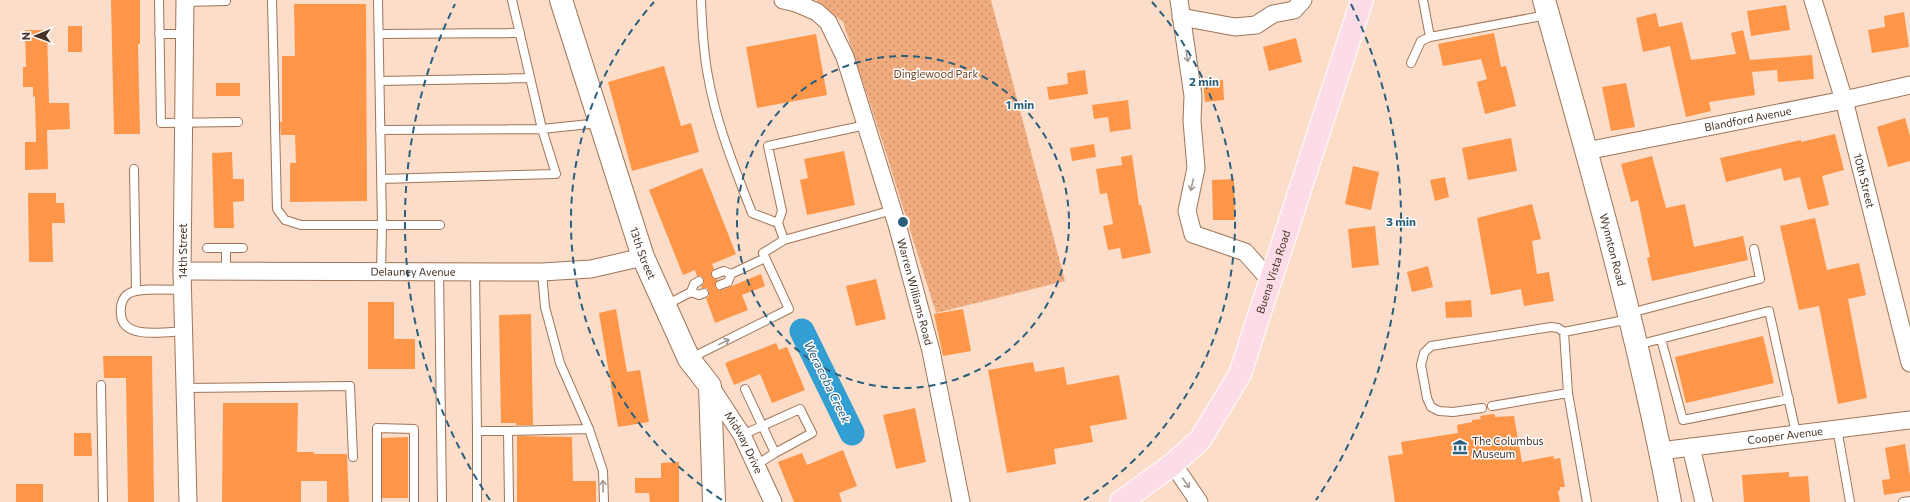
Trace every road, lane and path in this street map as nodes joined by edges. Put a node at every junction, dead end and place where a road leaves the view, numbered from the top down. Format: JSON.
{"nodes":[{"id":1,"x":159,"y":0,"type":"edge"},
{"id":2,"x":272,"y":0,"type":"edge"},
{"id":3,"x":378,"y":0,"type":"edge"},
{"id":4,"x":512,"y":0,"type":"edge"},
{"id":5,"x":561,"y":0,"type":"edge"},
{"id":6,"x":567,"y":0,"type":"edge"},
{"id":7,"x":701,"y":0,"type":"edge"},
{"id":8,"x":782,"y":0,"type":"edge"},
{"id":9,"x":1179,"y":0,"type":"edge"},
{"id":10,"x":1303,"y":0,"type":"edge"},
{"id":11,"x":1362,"y":0,"type":"edge"},
{"id":12,"x":1423,"y":0,"type":"edge"},
{"id":13,"x":1812,"y":0,"type":"edge"},
{"id":14,"x":185,"y":1,"type":"edge"},
{"id":15,"x":226,"y":1,"type":"edge"},
{"id":16,"x":1546,"y":7,"type":"edge"},
{"id":17,"x":1181,"y":17,"type":"junction"},
{"id":18,"x":520,"y":33,"type":"junction"},
{"id":19,"x":160,"y":34,"type":"junction"},
{"id":20,"x":184,"y":34,"type":"junction"},
{"id":21,"x":379,"y":34,"type":"junction"},
{"id":22,"x":1430,"y":37,"type":"junction"},
{"id":23,"x":1411,"y":64,"type":"dead end"},
{"id":24,"x":530,"y":78,"type":"junction"},
{"id":25,"x":380,"y":81,"type":"junction"},
{"id":26,"x":1910,"y":85,"type":"edge"},
{"id":27,"x":1844,"y":100,"type":"junction"},
{"id":28,"x":238,"y":122,"type":"dead end"},
{"id":29,"x":184,"y":123,"type":"junction"},
{"id":30,"x":599,"y":123,"type":"junction"},
{"id":31,"x":866,"y":125,"type":"junction"},
{"id":32,"x":542,"y":129,"type":"junction"},
{"id":33,"x":380,"y":130,"type":"junction"},
{"id":34,"x":1586,"y":151,"type":"junction"},
{"id":35,"x":134,"y":169,"type":"dead end"},
{"id":36,"x":381,"y":179,"type":"junction"},
{"id":37,"x":893,"y":210,"type":"junction"},
{"id":38,"x":778,"y":224,"type":"junction"},
{"id":39,"x":382,"y":225,"type":"junction"},
{"id":40,"x":440,"y":225,"type":"dead end"},
{"id":41,"x":784,"y":240,"type":"junction"},
{"id":42,"x":207,"y":248,"type":"dead end"},
{"id":43,"x":226,"y":248,"type":"junction"},
{"id":44,"x":243,"y":248,"type":"dead end"},
{"id":45,"x":1754,"y":249,"type":"dead end"},
{"id":46,"x":643,"y":258,"type":"junction"},
{"id":47,"x":765,"y":258,"type":"junction"},
{"id":48,"x":182,"y":271,"type":"junction"},
{"id":49,"x":226,"y":272,"type":"junction"},
{"id":50,"x":439,"y":272,"type":"junction"},
{"id":51,"x":475,"y":272,"type":"junction"},
{"id":52,"x":542,"y":272,"type":"junction"},
{"id":53,"x":381,"y":273,"type":"junction"},
{"id":54,"x":731,"y":274,"type":"junction"},
{"id":55,"x":1270,"y":280,"type":"junction"},
{"id":56,"x":183,"y":290,"type":"junction"},
{"id":57,"x":136,"y":291,"type":"junction"},
{"id":58,"x":691,"y":292,"type":"junction"},
{"id":59,"x":665,"y":306,"type":"junction"},
{"id":60,"x":1630,"y":316,"type":"junction"},
{"id":61,"x":184,"y":332,"type":"junction"},
{"id":62,"x":1564,"y":332,"type":"junction"},
{"id":63,"x":1661,"y":339,"type":"junction"},
{"id":64,"x":1636,"y":345,"type":"junction"},
{"id":65,"x":689,"y":359,"type":"junction"},
{"id":66,"x":1910,"y":363,"type":"edge"},
{"id":67,"x":101,"y":385,"type":"dead end"},
{"id":68,"x":710,"y":386,"type":"junction"},
{"id":69,"x":185,"y":388,"type":"junction"},
{"id":70,"x":745,"y":389,"type":"dead end"},
{"id":71,"x":1568,"y":393,"type":"junction"},
{"id":72,"x":1789,"y":399,"type":"junction"},
{"id":73,"x":1492,"y":406,"type":"dead end"},
{"id":74,"x":1482,"y":408,"type":"dead end"},
{"id":75,"x":1910,"y":420,"type":"edge"},
{"id":76,"x":762,"y":426,"type":"junction"},
{"id":77,"x":1837,"y":428,"type":"junction"},
{"id":78,"x":589,"y":429,"type":"junction"},
{"id":79,"x":477,"y":431,"type":"junction"},
{"id":80,"x":508,"y":431,"type":"junction"},
{"id":81,"x":1796,"y":433,"type":"junction"},
{"id":82,"x":742,"y":435,"type":"junction"},
{"id":83,"x":1691,"y":447,"type":"junction"},
{"id":84,"x":1660,"y":451,"type":"junction"},
{"id":85,"x":775,"y":453,"type":"junction"},
{"id":86,"x":353,"y":457,"type":"dead end"},
{"id":87,"x":1173,"y":464,"type":"junction"},
{"id":88,"x":756,"y":465,"type":"junction"},
{"id":89,"x":1910,"y":501,"type":"edge"},
{"id":90,"x":103,"y":502,"type":"edge"},
{"id":91,"x":188,"y":502,"type":"edge"},
{"id":92,"x":377,"y":502,"type":"edge"},
{"id":93,"x":414,"y":502,"type":"edge"},
{"id":94,"x":442,"y":502,"type":"edge"},
{"id":95,"x":477,"y":502,"type":"edge"},
{"id":96,"x":509,"y":502,"type":"edge"},
{"id":97,"x":604,"y":502,"type":"edge"},
{"id":98,"x":714,"y":502,"type":"edge"},
{"id":99,"x":772,"y":502,"type":"edge"},
{"id":100,"x":961,"y":502,"type":"edge"},
{"id":101,"x":1121,"y":502,"type":"edge"},
{"id":102,"x":1199,"y":502,"type":"edge"},
{"id":103,"x":1586,"y":502,"type":"edge"},
{"id":104,"x":1670,"y":502,"type":"edge"},
{"id":105,"x":1704,"y":502,"type":"edge"},
{"id":106,"x":1850,"y":502,"type":"edge"},
{"id":107,"x":1903,"y":502,"type":"edge"}],
"edges":[{"from":1,"to":19,"type":"lane"},
{"from":2,"to":39,"type":"lane"},
{"from":3,"to":21,"type":"lane"},
{"from":4,"to":18,"type":"lane"},
{"from":5,"to":6,"type":"street"},
{"from":5,"to":30,"type":"main road","name":"13th Street"},
{"from":7,"to":38,"type":"lane"},
{"from":8,"to":31,"type":"street","name":"Warren Williams Road"},
{"from":9,"to":17,"type":"street"},
{"from":10,"to":17,"type":"street"},
{"from":11,"to":55,"type":"main road","name":"Buena Vista Road"},
{"from":12,"to":22,"type":"lane"},
{"from":13,"to":27,"type":"street","name":"10th Street"},
{"from":14,"to":15,"type":"lane"},
{"from":14,"to":20,"type":"street","name":"14th Street"},
{"from":16,"to":22,"type":"lane"},
{"from":16,"to":34,"type":"main road","name":"Wynnton Road"},
{"from":17,"to":55,"type":"street","one_way":true},
{"from":18,"to":21,"type":"lane"},
{"from":18,"to":24,"type":"lane"},
{"from":19,"to":20,"type":"lane"},
{"from":19,"to":29,"type":"lane"},
{"from":20,"to":29,"type":"street","name":"14th Street"},
{"from":21,"to":25,"type":"lane"},
{"from":22,"to":23,"type":"lane"},
{"from":24,"to":25,"type":"lane"},
{"from":24,"to":32,"type":"lane"},
{"from":25,"to":33,"type":"lane"},
{"from":26,"to":27,"type":"street","name":"Blandford Avenue"},
{"from":27,"to":34,"type":"street","name":"Blandford Avenue"},
{"from":27,"to":66,"type":"street","name":"10th Street"},
{"from":28,"to":29,"type":"lane"},
{"from":29,"to":48,"type":"street","name":"14th Street"},
{"from":30,"to":32,"type":"lane"},
{"from":30,"to":46,"type":"main road","name":"13th Street"},
{"from":31,"to":37,"type":"street","name":"Warren Williams Road"},
{"from":31,"to":38,"type":"lane"},
{"from":32,"to":33,"type":"lane"},
{"from":32,"to":36,"type":"lane"},
{"from":33,"to":36,"type":"lane"},
{"from":34,"to":60,"type":"main road","name":"Wynnton Road"},
{"from":35,"to":57,"type":"lane"},
{"from":36,"to":39,"type":"lane"},
{"from":37,"to":41,"type":"lane"},
{"from":37,"to":100,"type":"street","name":"Warren Williams Road"},
{"from":38,"to":41,"type":"lane"},
{"from":39,"to":40,"type":"lane"},
{"from":39,"to":53,"type":"lane"},
{"from":41,"to":47,"type":"lane"},
{"from":42,"to":43,"type":"lane"},
{"from":43,"to":44,"type":"lane"},
{"from":43,"to":49,"type":"lane"},
{"from":45,"to":60,"type":"lane"},
{"from":46,"to":52,"type":"street","name":"Delauney Avenue"},
{"from":46,"to":59,"type":"main road","name":"13th Street"},
{"from":47,"to":54,"type":"lane"},
{"from":65,"to":47,"type":"lane","one_way":true},
{"from":48,"to":49,"type":"street","name":"Delauney Avenue"},
{"from":48,"to":56,"type":"street","name":"14th Street"},
{"from":49,"to":53,"type":"street","name":"Delauney Avenue"},
{"from":50,"to":51,"type":"street","name":"Delauney Avenue"},
{"from":50,"to":53,"type":"street","name":"Delauney Avenue"},
{"from":50,"to":94,"type":"lane"},
{"from":51,"to":52,"type":"street","name":"Delauney Avenue"},
{"from":51,"to":79,"type":"lane"},
{"from":52,"to":78,"type":"lane"},
{"from":54,"to":54,"type":"lane"},
{"from":55,"to":87,"type":"main road","name":"Buena Vista Road"},
{"from":56,"to":57,"type":"lane"},
{"from":56,"to":61,"type":"street","name":"14th Street"},
{"from":57,"to":61,"type":"lane"},
{"from":58,"to":58,"type":"lane"},
{"from":58,"to":59,"type":"lane"},
{"from":59,"to":65,"type":"main road","name":"13th Street"},
{"from":60,"to":62,"type":"lane"},
{"from":60,"to":64,"type":"main road","name":"Wynnton Road"},
{"from":61,"to":69,"type":"street","name":"14th Street"},
{"from":62,"to":71,"type":"lane"},
{"from":62,"to":74,"type":"lane"},
{"from":63,"to":64,"type":"lane"},
{"from":63,"to":72,"type":"lane"},
{"from":63,"to":72,"type":"lane"},
{"from":64,"to":84,"type":"main road","name":"Wynnton Road"},
{"from":65,"to":68,"type":"main road","name":"13th Street"},
{"from":67,"to":90,"type":"lane"},
{"from":68,"to":82,"type":"street","name":"Midway Drive"},
{"from":68,"to":98,"type":"main road"},
{"from":69,"to":86,"type":"lane"},
{"from":69,"to":91,"type":"street","name":"14th Street"},
{"from":70,"to":76,"type":"lane"},
{"from":71,"to":73,"type":"lane"},
{"from":71,"to":103,"type":"lane"},
{"from":72,"to":81,"type":"lane"},
{"from":75,"to":77,"type":"street","name":"Cooper Avenue"},
{"from":76,"to":82,"type":"lane"},
{"from":76,"to":85,"type":"lane"},
{"from":76,"to":85,"type":"lane"},
{"from":77,"to":81,"type":"street","name":"Cooper Avenue"},
{"from":77,"to":106,"type":"lane"},
{"from":78,"to":80,"type":"lane"},
{"from":97,"to":78,"type":"lane","one_way":true},
{"from":79,"to":80,"type":"lane"},
{"from":79,"to":95,"type":"lane"},
{"from":80,"to":96,"type":"lane"},
{"from":81,"to":83,"type":"street","name":"Cooper Avenue"},
{"from":82,"to":88,"type":"street","name":"Midway Drive"},
{"from":83,"to":84,"type":"street","name":"Cooper Avenue"},
{"from":83,"to":105,"type":"street"},
{"from":84,"to":104,"type":"main road","name":"Wynnton Road"},
{"from":85,"to":88,"type":"lane"},
{"from":87,"to":101,"type":"main road","name":"Buena Vista Road"},
{"from":87,"to":102,"type":"street","one_way":true},
{"from":88,"to":99,"type":"street","name":"Midway Drive"},
{"from":89,"to":107,"type":"lane"},
{"from":92,"to":93,"type":"lane"}]}
